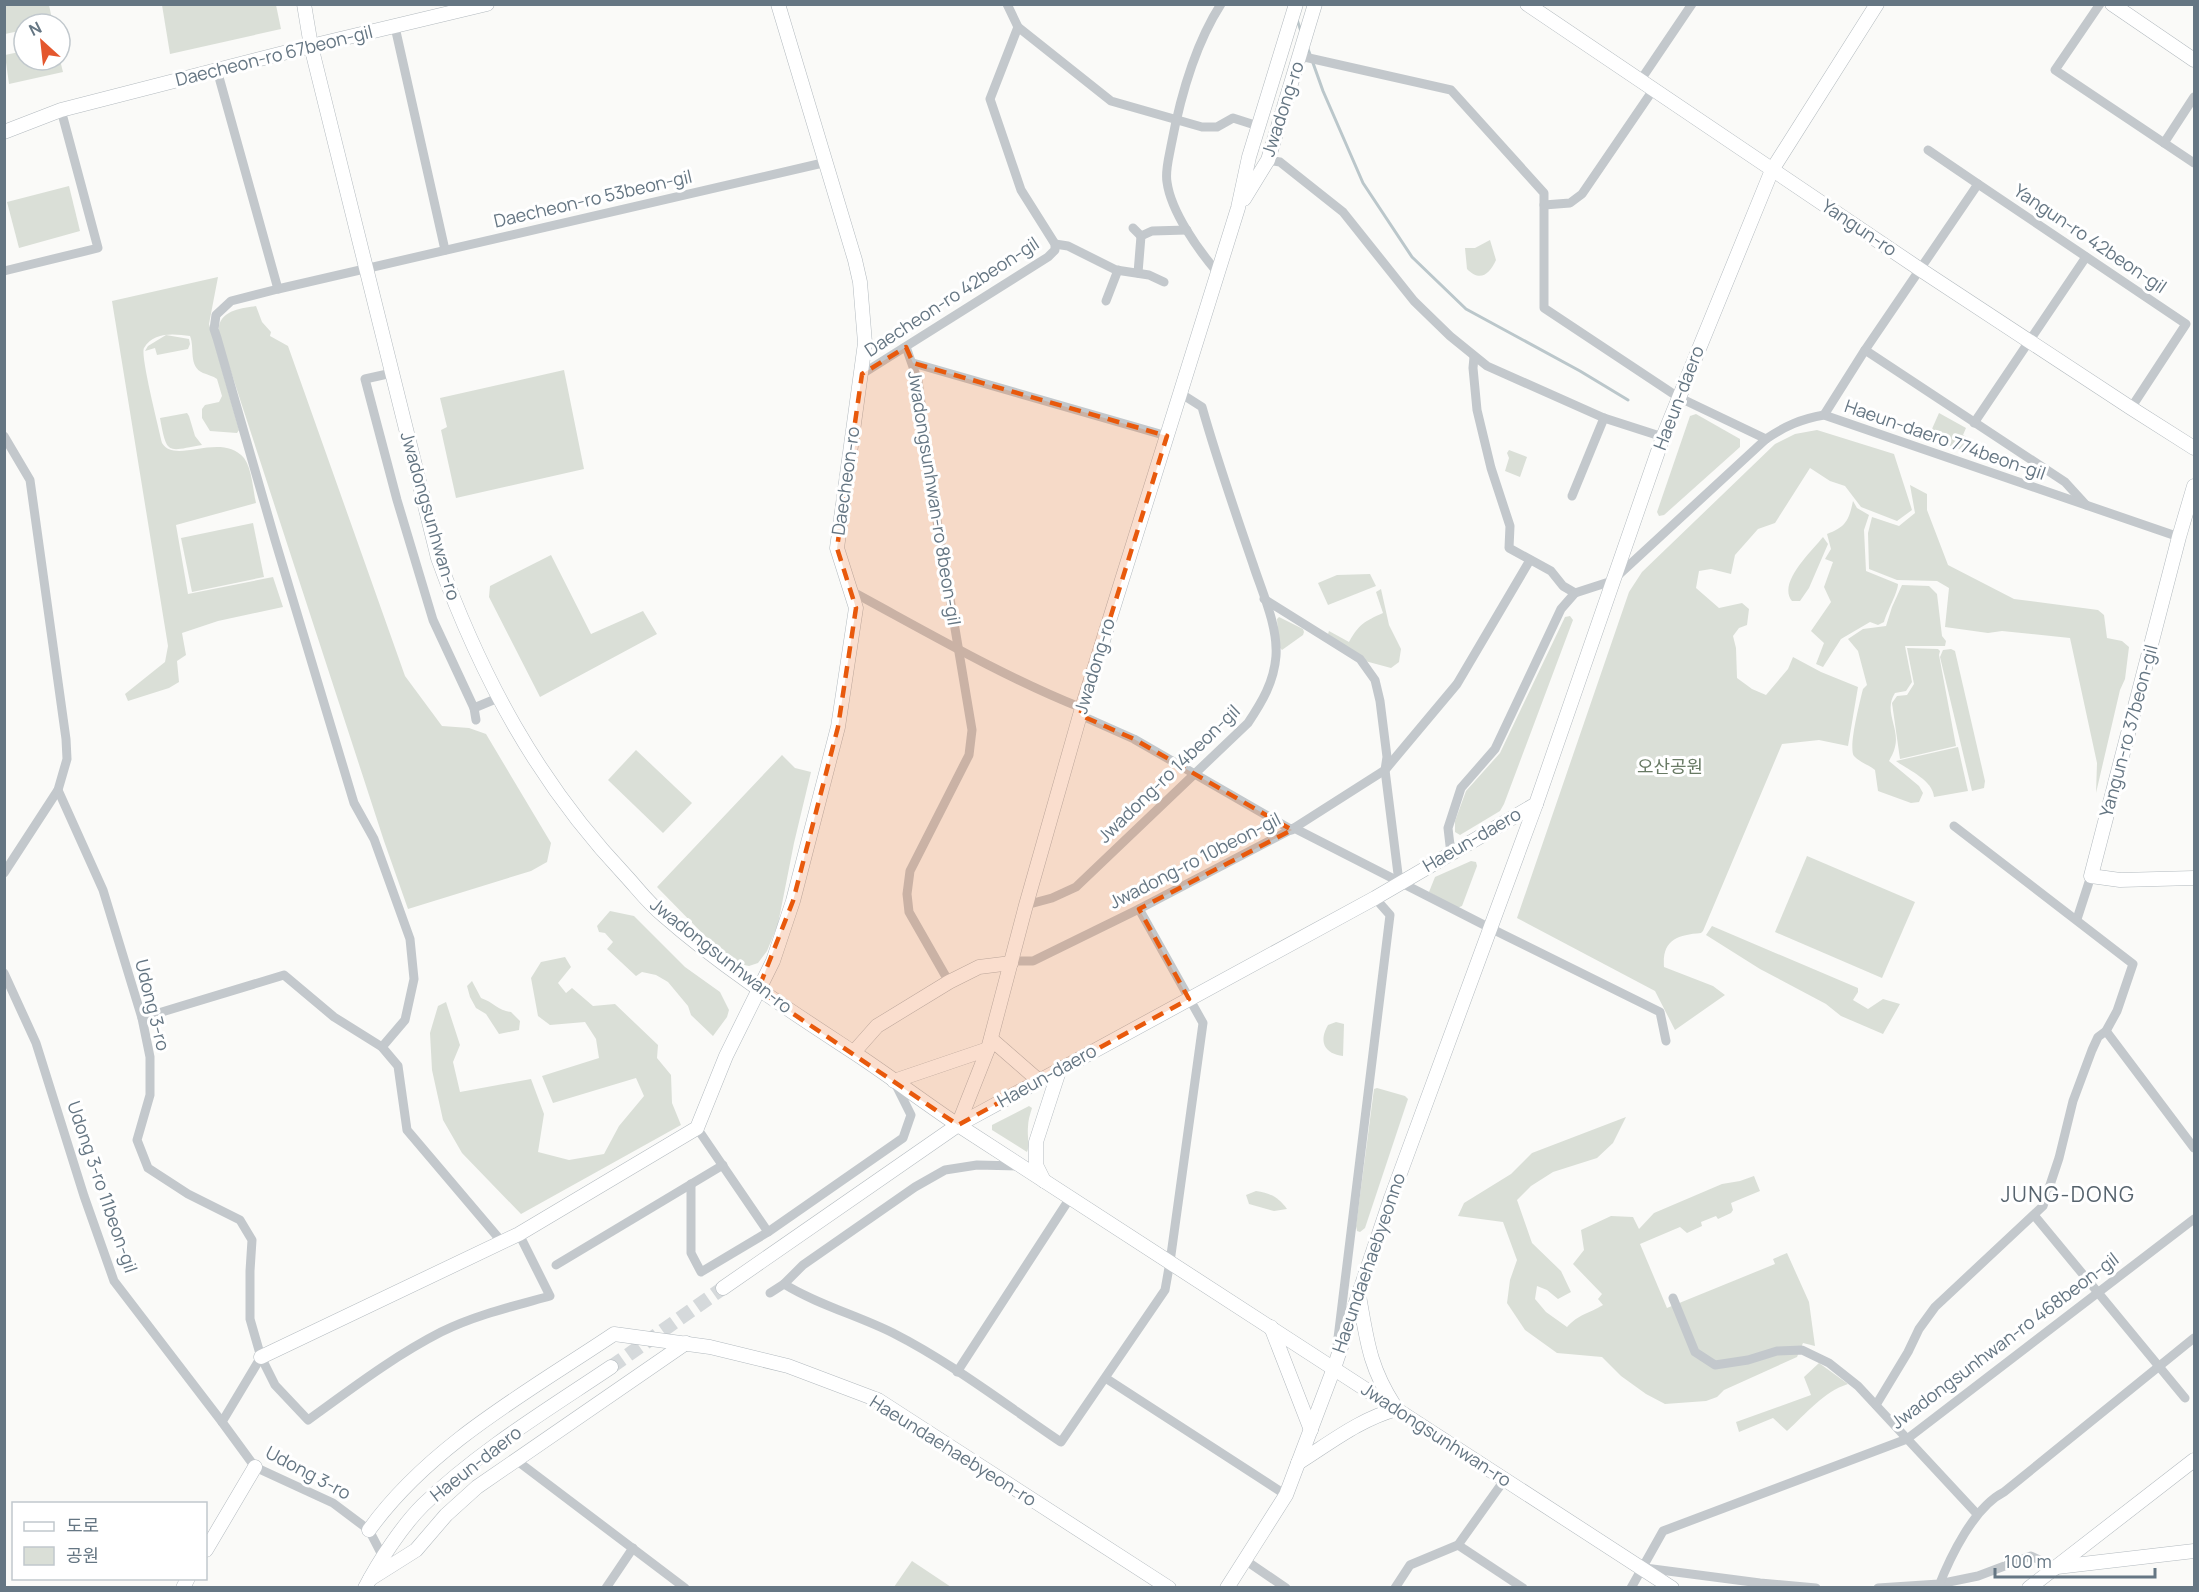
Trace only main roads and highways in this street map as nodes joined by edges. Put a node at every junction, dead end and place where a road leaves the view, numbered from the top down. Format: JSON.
{"nodes":[{"id":1,"x":304,"y":4,"type":"edge"},
{"id":2,"x":487,"y":4,"type":"edge"},
{"id":3,"x":778,"y":4,"type":"edge"},
{"id":4,"x":1296,"y":4,"type":"edge"},
{"id":5,"x":1315,"y":4,"type":"edge"},
{"id":6,"x":1527,"y":4,"type":"edge"},
{"id":7,"x":1877,"y":4,"type":"edge"},
{"id":8,"x":2112,"y":4,"type":"edge"},
{"id":9,"x":311,"y":46,"type":"junction"},
{"id":10,"x":2194,"y":60,"type":"edge"},
{"id":11,"x":4,"y":132,"type":"edge"},
{"id":12,"x":1772,"y":170,"type":"junction"},
{"id":13,"x":1238,"y":208,"type":"junction"},
{"id":14,"x":2194,"y":448,"type":"edge"},
{"id":15,"x":2194,"y":486,"type":"edge"},
{"id":16,"x":1536,"y":804,"type":"junction"},
{"id":17,"x":2194,"y":878,"type":"edge"},
{"id":18,"x":1012,"y":962,"type":"junction"},
{"id":19,"x":758,"y":990,"type":"junction"},
{"id":20,"x":989,"y":1044,"type":"junction"},
{"id":21,"x":854,"y":1052,"type":"junction"},
{"id":22,"x":1060,"y":1068,"type":"junction"},
{"id":23,"x":1038,"y":1080,"type":"junction"},
{"id":24,"x":894,"y":1081,"type":"junction"},
{"id":25,"x":958,"y":1125,"type":"junction"},
{"id":26,"x":1044,"y":1181,"type":"junction"},
{"id":27,"x":723,"y":1288,"type":"tunnel mouth"},
{"id":28,"x":1359,"y":1294,"type":"junction"},
{"id":29,"x":1271,"y":1327,"type":"junction"},
{"id":30,"x":686,"y":1343,"type":"junction"},
{"id":31,"x":261,"y":1356,"type":"road end"},
{"id":32,"x":611,"y":1367,"type":"tunnel mouth"},
{"id":33,"x":1334,"y":1368,"type":"junction"},
{"id":34,"x":1397,"y":1409,"type":"junction"},
{"id":35,"x":1311,"y":1430,"type":"junction"},
{"id":36,"x":2194,"y":1460,"type":"edge"},
{"id":37,"x":1298,"y":1463,"type":"junction"},
{"id":38,"x":255,"y":1467,"type":"road end"},
{"id":39,"x":369,"y":1530,"type":"road end"},
{"id":40,"x":207,"y":1548,"type":"edge"},
{"id":41,"x":2194,"y":1551,"type":"edge"},
{"id":42,"x":2055,"y":1567,"type":"junction"},
{"id":43,"x":368,"y":1583,"type":"edge"},
{"id":44,"x":1169,"y":1587,"type":"edge"},
{"id":45,"x":1227,"y":1587,"type":"edge"},
{"id":46,"x":1672,"y":1587,"type":"edge"},
{"id":47,"x":2029,"y":1587,"type":"edge"}],
"edges":[{"from":1,"to":9,"type":"main road","name":"Jwadongsunhwan-ro"},
{"from":2,"to":9,"type":"main road","name":"Daecheon-ro 67beon-gil"},
{"from":3,"to":19,"type":"main road","name":"Daecheon-ro"},
{"from":4,"to":13,"type":"main road","name":"Jwadong-ro"},
{"from":5,"to":13,"type":"main road","name":"Jwadong-ro"},
{"from":6,"to":12,"type":"main road","name":"Yangun-ro"},
{"from":7,"to":12,"type":"main road","name":"Haeun-daero"},
{"from":8,"to":10,"type":"main road"},
{"from":9,"to":11,"type":"main road","name":"Daecheon-ro 67beon-gil"},
{"from":9,"to":19,"type":"main road","name":"Jwadongsunhwan-ro"},
{"from":12,"to":14,"type":"main road","name":"Yangun-ro"},
{"from":12,"to":16,"type":"main road","name":"Haeun-daero"},
{"from":13,"to":18,"type":"main road","name":"Jwadong-ro"},
{"from":15,"to":17,"type":"main road","name":"Yangun-ro 37beon-gil"},
{"from":16,"to":22,"type":"main road","name":"Haeun-daero"},
{"from":16,"to":28,"type":"main road","name":"Haeundaehaebyeonno"},
{"from":18,"to":20,"type":"main road","name":"Jwadong-ro"},
{"from":18,"to":21,"type":"main road"},
{"from":19,"to":21,"type":"main road","name":"Jwadongsunhwan-ro"},
{"from":19,"to":31,"type":"main road","name":"Daecheon-ro"},
{"from":20,"to":23,"type":"main road"},
{"from":20,"to":24,"type":"main road"},
{"from":20,"to":25,"type":"main road","name":"Jwadong-ro"},
{"from":21,"to":24,"type":"main road","name":"Jwadongsunhwan-ro"},
{"from":22,"to":23,"type":"main road","name":"Haeun-daero"},
{"from":22,"to":26,"type":"main road"},
{"from":23,"to":25,"type":"main road","name":"Haeun-daero"},
{"from":24,"to":25,"type":"main road","name":"Jwadongsunhwan-ro"},
{"from":25,"to":26,"type":"main road","name":"Jwadongsunhwan-ro"},
{"from":25,"to":27,"type":"main road","name":"Haeun-daero"},
{"from":26,"to":29,"type":"main road","name":"Jwadongsunhwan-ro"},
{"from":28,"to":33,"type":"main road","name":"Haeundaehaebyeonno"},
{"from":28,"to":34,"type":"main road"},
{"from":29,"to":33,"type":"main road","name":"Jwadongsunhwan-ro"},
{"from":29,"to":35,"type":"main road"},
{"from":30,"to":39,"type":"main road","name":"Haeundaehaebyeon-ro"},
{"from":30,"to":43,"type":"main road"},
{"from":30,"to":44,"type":"main road","name":"Haeundaehaebyeon-ro"},
{"from":32,"to":43,"type":"main road","name":"Haeun-daero"},
{"from":33,"to":34,"type":"main road","name":"Jwadongsunhwan-ro"},
{"from":33,"to":35,"type":"main road","name":"Haeundaehaebyeonno"},
{"from":34,"to":37,"type":"main road"},
{"from":34,"to":46,"type":"main road","name":"Jwadongsunhwan-ro"},
{"from":35,"to":37,"type":"main road","name":"Haeundaehaebyeonno"},
{"from":36,"to":42,"type":"main road"},
{"from":37,"to":45,"type":"main road","name":"Haeundaehaebyeonno"},
{"from":38,"to":40,"type":"main road"},
{"from":41,"to":42,"type":"main road"},
{"from":42,"to":47,"type":"main road"}]}
